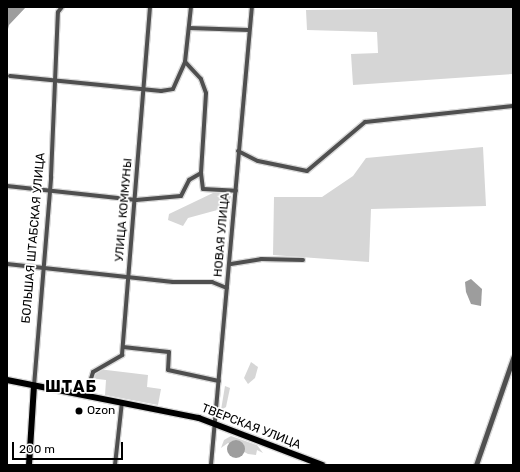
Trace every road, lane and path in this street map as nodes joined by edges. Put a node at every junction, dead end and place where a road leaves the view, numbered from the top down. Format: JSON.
{"nodes":[{"id":1,"x":62,"y":7,"type":"edge"},
{"id":2,"x":150,"y":7,"type":"edge"},
{"id":3,"x":191,"y":7,"type":"edge"},
{"id":4,"x":252,"y":7,"type":"edge"},
{"id":5,"x":189,"y":28,"type":"junction"},
{"id":6,"x":249,"y":30,"type":"junction"},
{"id":7,"x":185,"y":62,"type":"junction"},
{"id":8,"x":10,"y":76,"type":"dead end"},
{"id":9,"x":57,"y":80,"type":"junction"},
{"id":10,"x":143,"y":88,"type":"junction"},
{"id":11,"x":513,"y":106,"type":"edge"},
{"id":12,"x":238,"y":151,"type":"junction"},
{"id":13,"x":201,"y":173,"type":"junction"},
{"id":14,"x":7,"y":186,"type":"edge"},
{"id":15,"x":50,"y":189,"type":"junction"},
{"id":16,"x":236,"y":191,"type":"junction"},
{"id":17,"x":136,"y":200,"type":"junction"},
{"id":18,"x":303,"y":260,"type":"dead end"},
{"id":19,"x":7,"y":264,"type":"edge"},
{"id":20,"x":231,"y":264,"type":"junction"},
{"id":21,"x":42,"y":268,"type":"junction"},
{"id":22,"x":129,"y":276,"type":"junction"},
{"id":23,"x":227,"y":288,"type":"junction"},
{"id":24,"x":123,"y":347,"type":"junction"},
{"id":25,"x":513,"y":358,"type":"edge"},
{"id":26,"x":7,"y":380,"type":"edge"},
{"id":27,"x":219,"y":381,"type":"junction"},
{"id":28,"x":34,"y":386,"type":"junction"},
{"id":29,"x":86,"y":395,"type":"junction"},
{"id":30,"x":122,"y":401,"type":"junction"},
{"id":31,"x":215,"y":424,"type":"junction"},
{"id":32,"x":29,"y":465,"type":"edge"},
{"id":33,"x":115,"y":465,"type":"edge"},
{"id":34,"x":211,"y":465,"type":"edge"},
{"id":35,"x":322,"y":465,"type":"edge"},
{"id":36,"x":476,"y":465,"type":"edge"}],
"edges":[{"from":1,"to":9,"type":"street","name":"БОЛЬШАЯ ШТАБСКАЯ УЛИЦА"},
{"from":2,"to":10,"type":"street","name":"УЛИЦА КОММУНЫ"},
{"from":3,"to":5,"type":"street"},
{"from":4,"to":6,"type":"street","name":"НОВАЯ УЛИЦА"},
{"from":5,"to":6,"type":"street"},
{"from":5,"to":7,"type":"street"},
{"from":6,"to":12,"type":"street","name":"НОВАЯ УЛИЦА"},
{"from":7,"to":10,"type":"street"},
{"from":7,"to":13,"type":"street"},
{"from":8,"to":9,"type":"street"},
{"from":9,"to":10,"type":"street"},
{"from":9,"to":15,"type":"street","name":"БОЛЬШАЯ ШТАБСКАЯ УЛИЦА"},
{"from":10,"to":17,"type":"street","name":"УЛИЦА КОММУНЫ"},
{"from":11,"to":12,"type":"street"},
{"from":12,"to":16,"type":"street","name":"НОВАЯ УЛИЦА"},
{"from":13,"to":16,"type":"street"},
{"from":13,"to":17,"type":"street"},
{"from":14,"to":15,"type":"street"},
{"from":15,"to":17,"type":"street"},
{"from":15,"to":21,"type":"street","name":"БОЛЬШАЯ ШТАБСКАЯ УЛИЦА"},
{"from":16,"to":20,"type":"street","name":"НОВАЯ УЛИЦА"},
{"from":17,"to":22,"type":"street","name":"УЛИЦА КОММУНЫ"},
{"from":18,"to":20,"type":"street"},
{"from":19,"to":21,"type":"street"},
{"from":20,"to":23,"type":"street","name":"НОВАЯ УЛИЦА"},
{"from":21,"to":22,"type":"street"},
{"from":21,"to":28,"type":"street","name":"БОЛЬШАЯ ШТАБСКАЯ УЛИЦА"},
{"from":22,"to":23,"type":"street"},
{"from":22,"to":24,"type":"street","name":"УЛИЦА КОММУНЫ"},
{"from":23,"to":27,"type":"street","name":"НОВАЯ УЛИЦА"},
{"from":24,"to":27,"type":"street"},
{"from":24,"to":29,"type":"street"},
{"from":25,"to":36,"type":"street"},
{"from":26,"to":28,"type":"main road","name":"ТВЕРСКАЯ УЛИЦА"},
{"from":27,"to":31,"type":"street","name":"НОВАЯ УЛИЦА"},
{"from":28,"to":29,"type":"main road","name":"ТВЕРСКАЯ УЛИЦА"},
{"from":28,"to":32,"type":"main road","name":"БОЛЬШАЯ ШТАБСКАЯ УЛИЦА"},
{"from":29,"to":30,"type":"main road","name":"ТВЕРСКАЯ УЛИЦА"},
{"from":30,"to":31,"type":"main road","name":"ТВЕРСКАЯ УЛИЦА"},
{"from":30,"to":33,"type":"street"},
{"from":31,"to":34,"type":"street","name":"НОВАЯ УЛИЦА"},
{"from":31,"to":35,"type":"main road","name":"ТВЕРСКАЯ УЛИЦА"}]}
